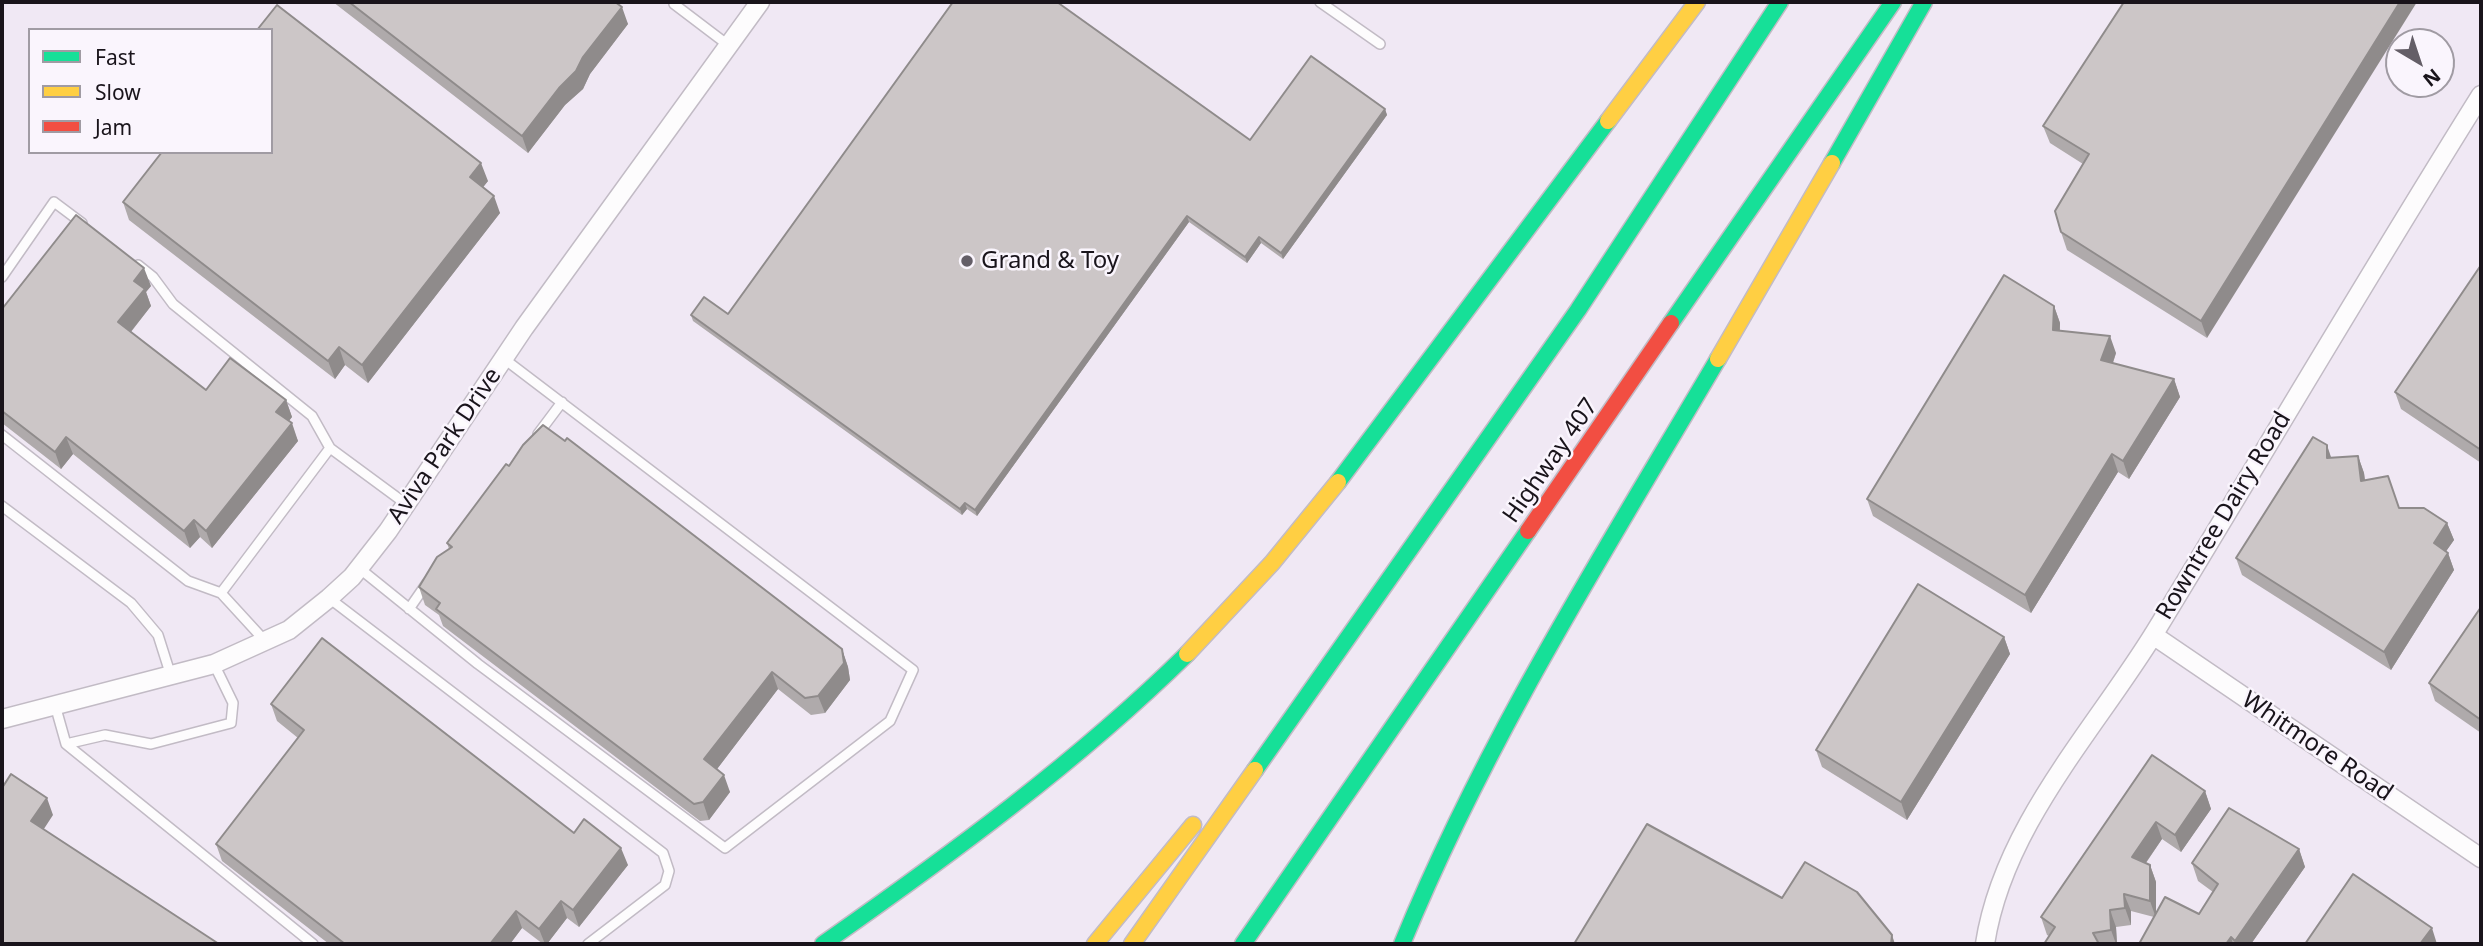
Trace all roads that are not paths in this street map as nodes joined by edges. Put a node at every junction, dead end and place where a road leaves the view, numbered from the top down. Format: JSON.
{"nodes":[{"id":1,"x":760,"y":2,"type":"edge"},
{"id":2,"x":1320,"y":2,"type":"edge"},
{"id":3,"x":1697,"y":2,"type":"edge"},
{"id":4,"x":1780,"y":2,"type":"edge"},
{"id":5,"x":1893,"y":2,"type":"edge"},
{"id":6,"x":1924,"y":2,"type":"edge"},
{"id":7,"x":673,"y":3,"type":"edge"},
{"id":8,"x":1380,"y":44,"type":"dead end"},
{"id":9,"x":728,"y":46,"type":"junction"},
{"id":10,"x":2481,"y":95,"type":"edge"},
{"id":11,"x":87,"y":227,"type":"edge"},
{"id":12,"x":131,"y":260,"type":"edge"},
{"id":13,"x":2,"y":277,"type":"edge"},
{"id":14,"x":503,"y":358,"type":"junction"},
{"id":15,"x":562,"y":402,"type":"junction"},
{"id":16,"x":2,"y":435,"type":"edge"},
{"id":17,"x":529,"y":446,"type":"edge"},
{"id":18,"x":330,"y":448,"type":"junction"},
{"id":19,"x":406,"y":504,"type":"junction"},
{"id":20,"x":2,"y":506,"type":"edge"},
{"id":21,"x":359,"y":568,"type":"junction"},
{"id":22,"x":433,"y":576,"type":"edge"},
{"id":23,"x":221,"y":593,"type":"junction"},
{"id":24,"x":329,"y":598,"type":"junction"},
{"id":25,"x":409,"y":609,"type":"junction"},
{"id":26,"x":1368,"y":609,"type":"junction"},
{"id":27,"x":2153,"y":635,"type":"junction"},
{"id":28,"x":265,"y":641,"type":"junction"},
{"id":29,"x":214,"y":664,"type":"junction"},
{"id":30,"x":171,"y":677,"type":"junction"},
{"id":31,"x":54,"y":703,"type":"junction"},
{"id":32,"x":2,"y":719,"type":"edge"},
{"id":33,"x":66,"y":744,"type":"junction"},
{"id":34,"x":1219,"y":793,"type":"dead end"},
{"id":35,"x":1201,"y":815,"type":"dead end"},
{"id":36,"x":1333,"y":816,"type":"junction"},
{"id":37,"x":2481,"y":858,"type":"edge"},
{"id":38,"x":313,"y":944,"type":"edge"},
{"id":39,"x":588,"y":944,"type":"edge"},
{"id":40,"x":823,"y":944,"type":"edge"},
{"id":41,"x":1095,"y":944,"type":"edge"},
{"id":42,"x":1132,"y":944,"type":"edge"},
{"id":43,"x":1242,"y":944,"type":"edge"},
{"id":44,"x":1254,"y":944,"type":"edge"},
{"id":45,"x":1402,"y":944,"type":"edge"},
{"id":46,"x":1985,"y":944,"type":"edge"}],
"edges":[{"from":1,"to":9,"type":"street","name":"Aviva Park Drive"},
{"from":2,"to":8,"type":"lane"},
{"from":3,"to":40,"type":"highway"},
{"from":4,"to":26,"type":"highway"},
{"from":5,"to":36,"type":"highway","name":"Highway 407"},
{"from":6,"to":45,"type":"highway"},
{"from":7,"to":9,"type":"lane"},
{"from":9,"to":14,"type":"street","name":"Aviva Park Drive"},
{"from":10,"to":27,"type":"street","name":"Rowntree Dairy Road"},
{"from":11,"to":13,"type":"lane"},
{"from":12,"to":18,"type":"lane"},
{"from":14,"to":15,"type":"lane"},
{"from":14,"to":19,"type":"street","name":"Aviva Park Drive"},
{"from":15,"to":17,"type":"lane"},
{"from":15,"to":25,"type":"lane"},
{"from":16,"to":23,"type":"lane"},
{"from":18,"to":19,"type":"lane"},
{"from":18,"to":23,"type":"lane"},
{"from":19,"to":21,"type":"street","name":"Aviva Park Drive"},
{"from":20,"to":30,"type":"lane"},
{"from":21,"to":24,"type":"street","name":"Aviva Park Drive"},
{"from":21,"to":25,"type":"lane"},
{"from":22,"to":25,"type":"lane"},
{"from":23,"to":28,"type":"lane"},
{"from":24,"to":28,"type":"street","name":"Aviva Park Drive"},
{"from":24,"to":39,"type":"lane"},
{"from":26,"to":34,"type":"highway"},
{"from":26,"to":42,"type":"highway"},
{"from":27,"to":37,"type":"street","name":"Whitmore Road"},
{"from":27,"to":46,"type":"street","name":"Rowntree Dairy Road"},
{"from":28,"to":29,"type":"street","name":"Aviva Park Drive"},
{"from":29,"to":30,"type":"street","name":"Aviva Park Drive"},
{"from":29,"to":33,"type":"lane"},
{"from":30,"to":31,"type":"street","name":"Aviva Park Drive"},
{"from":31,"to":32,"type":"street","name":"Aviva Park Drive"},
{"from":31,"to":33,"type":"lane"},
{"from":33,"to":38,"type":"lane"},
{"from":35,"to":41,"type":"highway"},
{"from":36,"to":43,"type":"highway","name":"Highway 407"},
{"from":36,"to":44,"type":"highway"}]}
